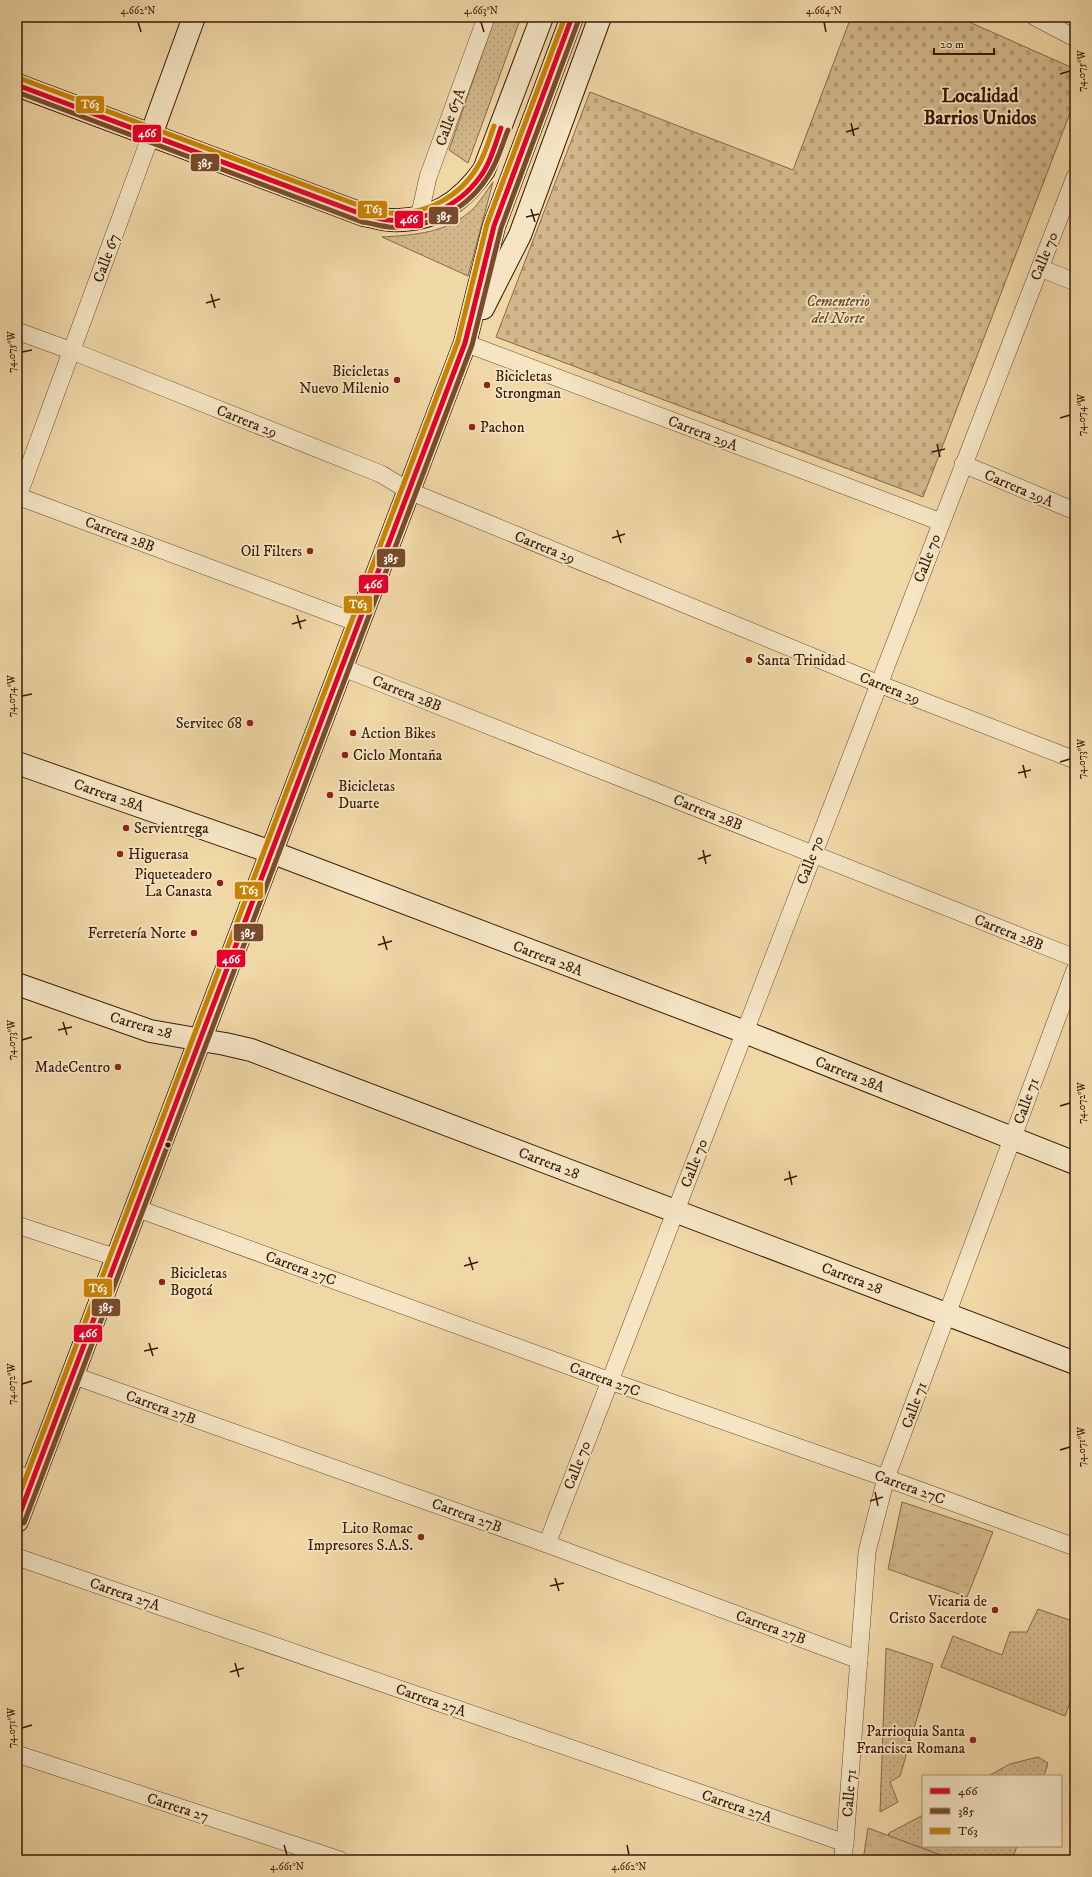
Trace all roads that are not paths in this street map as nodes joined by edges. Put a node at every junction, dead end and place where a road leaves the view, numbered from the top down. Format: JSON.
{"nodes":[{"id":1,"x":194,"y":17,"type":"edge"},
{"id":2,"x":542,"y":17,"type":"edge"},
{"id":3,"x":572,"y":17,"type":"edge"},
{"id":4,"x":600,"y":17,"type":"edge"},
{"id":5,"x":1036,"y":17,"type":"edge"},
{"id":6,"x":485,"y":18,"type":"edge"},
{"id":7,"x":1075,"y":38,"type":"edge"},
{"id":8,"x":17,"y":85,"type":"edge"},
{"id":9,"x":151,"y":135,"type":"junction"},
{"id":10,"x":1075,"y":177,"type":"edge"},
{"id":11,"x":419,"y":218,"type":"junction"},
{"id":12,"x":1040,"y":268,"type":"junction"},
{"id":13,"x":1075,"y":282,"type":"edge"},
{"id":14,"x":17,"y":331,"type":"edge"},
{"id":15,"x":465,"y":343,"type":"junction"},
{"id":16,"x":72,"y":351,"type":"junction"},
{"id":17,"x":963,"y":464,"type":"junction"},
{"id":18,"x":409,"y":491,"type":"junction"},
{"id":19,"x":17,"y":497,"type":"edge"},
{"id":20,"x":1075,"y":511,"type":"edge"},
{"id":21,"x":941,"y":522,"type":"junction"},
{"id":22,"x":358,"y":623,"type":"junction"},
{"id":23,"x":341,"y":667,"type":"junction"},
{"id":24,"x":879,"y":684,"type":"junction"},
{"id":25,"x":1075,"y":760,"type":"edge"},
{"id":26,"x":17,"y":763,"type":"edge"},
{"id":27,"x":271,"y":852,"type":"junction"},
{"id":28,"x":813,"y":854,"type":"junction"},
{"id":29,"x":1075,"y":958,"type":"edge"},
{"id":30,"x":1075,"y":970,"type":"edge"},
{"id":31,"x":17,"y":984,"type":"edge"},
{"id":32,"x":745,"y":1032,"type":"junction"},
{"id":33,"x":200,"y":1040,"type":"junction"},
{"id":34,"x":1012,"y":1138,"type":"junction"},
{"id":35,"x":1075,"y":1163,"type":"edge"},
{"id":36,"x":136,"y":1208,"type":"junction"},
{"id":37,"x":675,"y":1211,"type":"junction"},
{"id":38,"x":17,"y":1225,"type":"edge"},
{"id":39,"x":117,"y":1258,"type":"junction"},
{"id":40,"x":947,"y":1314,"type":"junction"},
{"id":41,"x":1075,"y":1363,"type":"edge"},
{"id":42,"x":72,"y":1375,"type":"junction"},
{"id":43,"x":610,"y":1381,"type":"junction"},
{"id":44,"x":25,"y":1476,"type":"edge"},
{"id":45,"x":886,"y":1478,"type":"junction"},
{"id":46,"x":17,"y":1521,"type":"edge"},
{"id":47,"x":547,"y":1544,"type":"junction"},
{"id":48,"x":1075,"y":1547,"type":"edge"},
{"id":49,"x":17,"y":1557,"type":"edge"},
{"id":50,"x":859,"y":1660,"type":"junction"},
{"id":51,"x":17,"y":1754,"type":"edge"},
{"id":52,"x":845,"y":1843,"type":"junction"},
{"id":53,"x":340,"y":1860,"type":"edge"},
{"id":54,"x":842,"y":1860,"type":"edge"}],
"edges":[{"from":1,"to":9,"type":"main road","name":"Calle 67"},
{"from":2,"to":11,"type":"main road"},
{"from":3,"to":15,"type":"main road"},
{"from":4,"to":15,"type":"main road"},
{"from":5,"to":7,"type":"street"},
{"from":6,"to":11,"type":"street","name":"Calle 67A"},
{"from":8,"to":9,"type":"main road"},
{"from":9,"to":11,"type":"main road"},
{"from":9,"to":16,"type":"street","name":"Calle 67"},
{"from":10,"to":12,"type":"street","name":"Calle 70"},
{"from":12,"to":13,"type":"street"},
{"from":12,"to":17,"type":"street","name":"Calle 70"},
{"from":14,"to":16,"type":"street","name":"Carrera 29"},
{"from":15,"to":18,"type":"main road"},
{"from":15,"to":21,"type":"street","name":"Carrera 29A"},
{"from":16,"to":18,"type":"street","name":"Carrera 29"},
{"from":16,"to":19,"type":"street","name":"Calle 67"},
{"from":17,"to":20,"type":"street","name":"Carrera 29A"},
{"from":17,"to":21,"type":"street","name":"Calle 70"},
{"from":18,"to":22,"type":"main road"},
{"from":18,"to":24,"type":"street","name":"Carrera 29"},
{"from":19,"to":22,"type":"street","name":"Carrera 28B"},
{"from":21,"to":24,"type":"street","name":"Calle 70"},
{"from":22,"to":23,"type":"main road"},
{"from":23,"to":27,"type":"main road"},
{"from":23,"to":28,"type":"street","name":"Carrera 28B"},
{"from":24,"to":25,"type":"street","name":"Carrera 29"},
{"from":24,"to":28,"type":"street","name":"Calle 70"},
{"from":26,"to":27,"type":"main road","name":"Carrera 28A"},
{"from":27,"to":32,"type":"main road","name":"Carrera 28A"},
{"from":27,"to":33,"type":"main road"},
{"from":28,"to":29,"type":"street","name":"Carrera 28B"},
{"from":28,"to":32,"type":"street","name":"Calle 70"},
{"from":30,"to":34,"type":"street","name":"Calle 71"},
{"from":31,"to":33,"type":"main road","name":"Carrera 28"},
{"from":32,"to":34,"type":"main road","name":"Carrera 28A"},
{"from":32,"to":37,"type":"street","name":"Calle 70"},
{"from":33,"to":36,"type":"main road"},
{"from":33,"to":37,"type":"main road","name":"Carrera 28"},
{"from":34,"to":35,"type":"main road","name":"Carrera 28A"},
{"from":34,"to":40,"type":"street","name":"Calle 71"},
{"from":36,"to":39,"type":"main road"},
{"from":36,"to":43,"type":"street","name":"Carrera 27C"},
{"from":37,"to":40,"type":"main road","name":"Carrera 28"},
{"from":37,"to":43,"type":"street","name":"Calle 70"},
{"from":38,"to":39,"type":"street"},
{"from":39,"to":42,"type":"main road"},
{"from":40,"to":41,"type":"main road","name":"Carrera 28"},
{"from":40,"to":45,"type":"street","name":"Calle 71"},
{"from":42,"to":44,"type":"main road"},
{"from":42,"to":47,"type":"street","name":"Carrera 27B"},
{"from":43,"to":45,"type":"street","name":"Carrera 27C"},
{"from":43,"to":47,"type":"street","name":"Calle 70"},
{"from":44,"to":46,"type":"main road"},
{"from":45,"to":48,"type":"street","name":"Carrera 27C"},
{"from":45,"to":50,"type":"street","name":"Calle 71"},
{"from":47,"to":50,"type":"street","name":"Carrera 27B"},
{"from":49,"to":52,"type":"street","name":"Carrera 27A"},
{"from":50,"to":52,"type":"street","name":"Calle 71"},
{"from":51,"to":53,"type":"street","name":"Carrera 27"},
{"from":52,"to":54,"type":"street","name":"Calle 71"}]}
